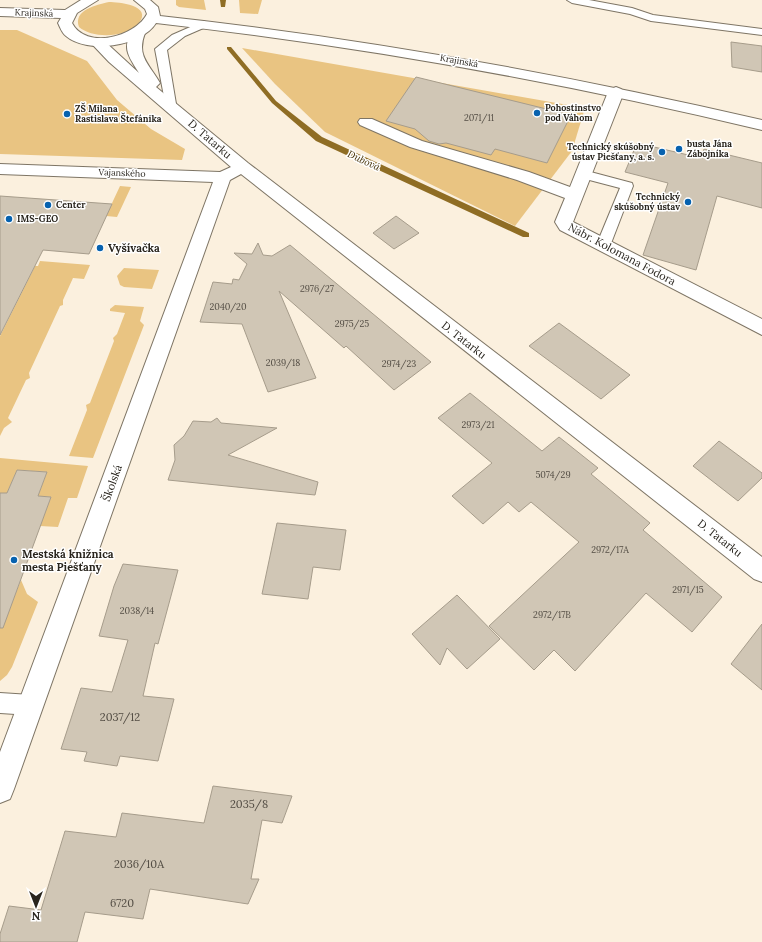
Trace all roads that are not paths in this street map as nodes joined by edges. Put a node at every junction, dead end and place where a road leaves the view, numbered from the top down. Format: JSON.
{"nodes":[{"id":1,"x":91,"y":0,"type":"edge"},
{"id":2,"x":141,"y":0,"type":"edge"},
{"id":3,"x":572,"y":0,"type":"edge"},
{"id":4,"x":0,"y":12,"type":"edge"},
{"id":5,"x":68,"y":14,"type":"junction"},
{"id":6,"x":153,"y":19,"type":"junction"},
{"id":7,"x":204,"y":24,"type":"junction"},
{"id":8,"x":762,"y":32,"type":"edge"},
{"id":9,"x":138,"y":33,"type":"junction"},
{"id":10,"x":97,"y":42,"type":"junction"},
{"id":11,"x":616,"y":92,"type":"junction"},
{"id":12,"x":170,"y":104,"type":"junction"},
{"id":13,"x":366,"y":122,"type":"dead end"},
{"id":14,"x":762,"y":125,"type":"edge"},
{"id":15,"x":242,"y":167,"type":"junction"},
{"id":16,"x":0,"y":169,"type":"edge"},
{"id":17,"x":583,"y":174,"type":"junction"},
{"id":18,"x":223,"y":177,"type":"junction"},
{"id":19,"x":575,"y":195,"type":"junction"},
{"id":20,"x":603,"y":246,"type":"junction"},
{"id":21,"x":762,"y":328,"type":"edge"},
{"id":22,"x":762,"y":571,"type":"edge"},
{"id":23,"x":0,"y":703,"type":"edge"},
{"id":24,"x":31,"y":705,"type":"junction"},
{"id":25,"x":0,"y":789,"type":"edge"}],
"edges":[{"from":1,"to":5,"type":"street"},
{"from":2,"to":6,"type":"street"},
{"from":3,"to":8,"type":"lane"},
{"from":4,"to":5,"type":"street","name":"Krajinská"},
{"from":5,"to":10,"type":"street"},
{"from":6,"to":7,"type":"street","name":"Krajinská"},
{"from":6,"to":9,"type":"street"},
{"from":7,"to":11,"type":"street","name":"Krajinská"},
{"from":7,"to":12,"type":"lane"},
{"from":9,"to":10,"type":"street"},
{"from":9,"to":12,"type":"street","name":"D. Tatarku"},
{"from":10,"to":12,"type":"street","name":"D. Tatarku"},
{"from":11,"to":14,"type":"street","name":"Krajinská"},
{"from":11,"to":17,"type":"street","name":"Nábr. Kolomana Fodora"},
{"from":12,"to":15,"type":"street","name":"D. Tatarku"},
{"from":13,"to":19,"type":"street"},
{"from":15,"to":18,"type":"street","name":"Vajanského"},
{"from":15,"to":22,"type":"street","name":"D. Tatarku"},
{"from":16,"to":18,"type":"street","name":"Vajanského"},
{"from":17,"to":19,"type":"street","name":"Nábr. Kolomana Fodora"},
{"from":17,"to":20,"type":"lane"},
{"from":18,"to":24,"type":"street","name":"Školská"},
{"from":19,"to":20,"type":"street","name":"Nábr. Kolomana Fodora"},
{"from":20,"to":21,"type":"street","name":"Nábr. Kolomana Fodora"},
{"from":23,"to":24,"type":"lane"},
{"from":24,"to":25,"type":"street","name":"Školská"}]}
